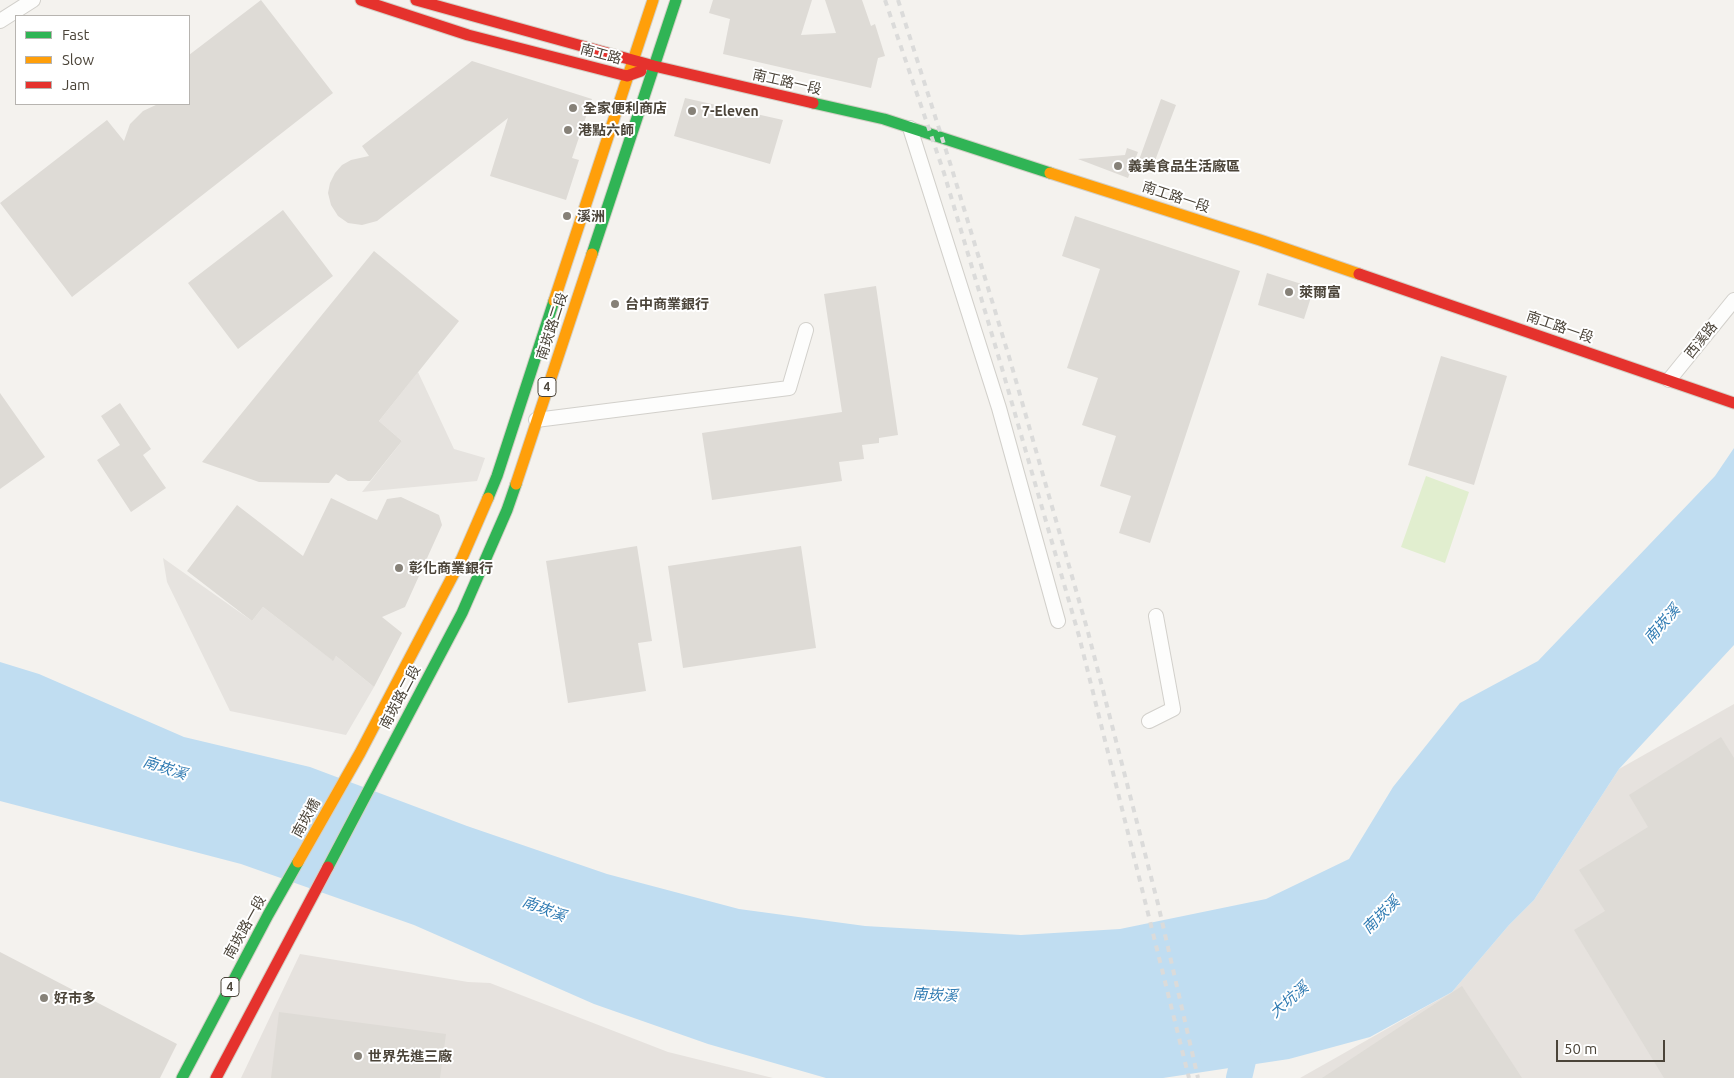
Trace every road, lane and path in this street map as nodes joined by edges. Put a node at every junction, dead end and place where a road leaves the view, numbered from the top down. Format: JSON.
{"nodes":[{"id":1,"x":33,"y":0,"type":"edge"},
{"id":2,"x":361,"y":0,"type":"edge"},
{"id":3,"x":416,"y":0,"type":"edge"},
{"id":4,"x":653,"y":0,"type":"edge"},
{"id":5,"x":676,"y":0,"type":"edge"},
{"id":6,"x":0,"y":21,"type":"edge"},
{"id":7,"x":633,"y":61,"type":"junction"},
{"id":8,"x":654,"y":66,"type":"junction"},
{"id":9,"x":627,"y":76,"type":"junction"},
{"id":10,"x":910,"y":128,"type":"junction"},
{"id":11,"x":1734,"y":300,"type":"edge"},
{"id":12,"x":806,"y":330,"type":"dead end"},
{"id":13,"x":1675,"y":383,"type":"junction"},
{"id":14,"x":1734,"y":403,"type":"edge"},
{"id":15,"x":536,"y":420,"type":"junction"},
{"id":16,"x":1156,"y":616,"type":"dead end"},
{"id":17,"x":1058,"y":621,"type":"dead end"},
{"id":18,"x":1149,"y":721,"type":"dead end"},
{"id":19,"x":360,"y":753,"type":"joint"},
{"id":20,"x":279,"y":897,"type":"joint"},
{"id":21,"x":182,"y":1078,"type":"edge"},
{"id":22,"x":216,"y":1078,"type":"edge"}],
"edges":[{"from":1,"to":6,"type":"street"},
{"from":2,"to":9,"type":"main road","name":"南工路"},
{"from":3,"to":7,"type":"main road","name":"南工路"},
{"from":4,"to":7,"type":"main road","name":"南崁路二段","number":"4"},
{"from":5,"to":8,"type":"main road","name":"南崁路二段","number":"4"},
{"from":7,"to":8,"type":"main road","name":"南工路"},
{"from":7,"to":9,"type":"main road","name":"南崁路二段","number":"4"},
{"from":8,"to":9,"type":"main road","name":"南工路"},
{"from":8,"to":10,"type":"main road","name":"南工路一段"},
{"from":8,"to":15,"type":"main road","name":"南崁路二段","number":"4"},
{"from":9,"to":19,"type":"main road","name":"南崁路二段","number":"4"},
{"from":10,"to":13,"type":"main road","name":"南工路一段"},
{"from":10,"to":17,"type":"street"},
{"from":11,"to":13,"type":"street","name":"西溪路"},
{"from":12,"to":15,"type":"street"},
{"from":13,"to":14,"type":"main road","name":"南工路一段"},
{"from":15,"to":22,"type":"main road","name":"南崁路二段","number":"4"},
{"from":16,"to":18,"type":"street"},
{"from":19,"to":20,"type":"main road","name":"南崁橋","number":"4"},
{"from":20,"to":21,"type":"main road","name":"南崁路一段","number":"4"}]}
